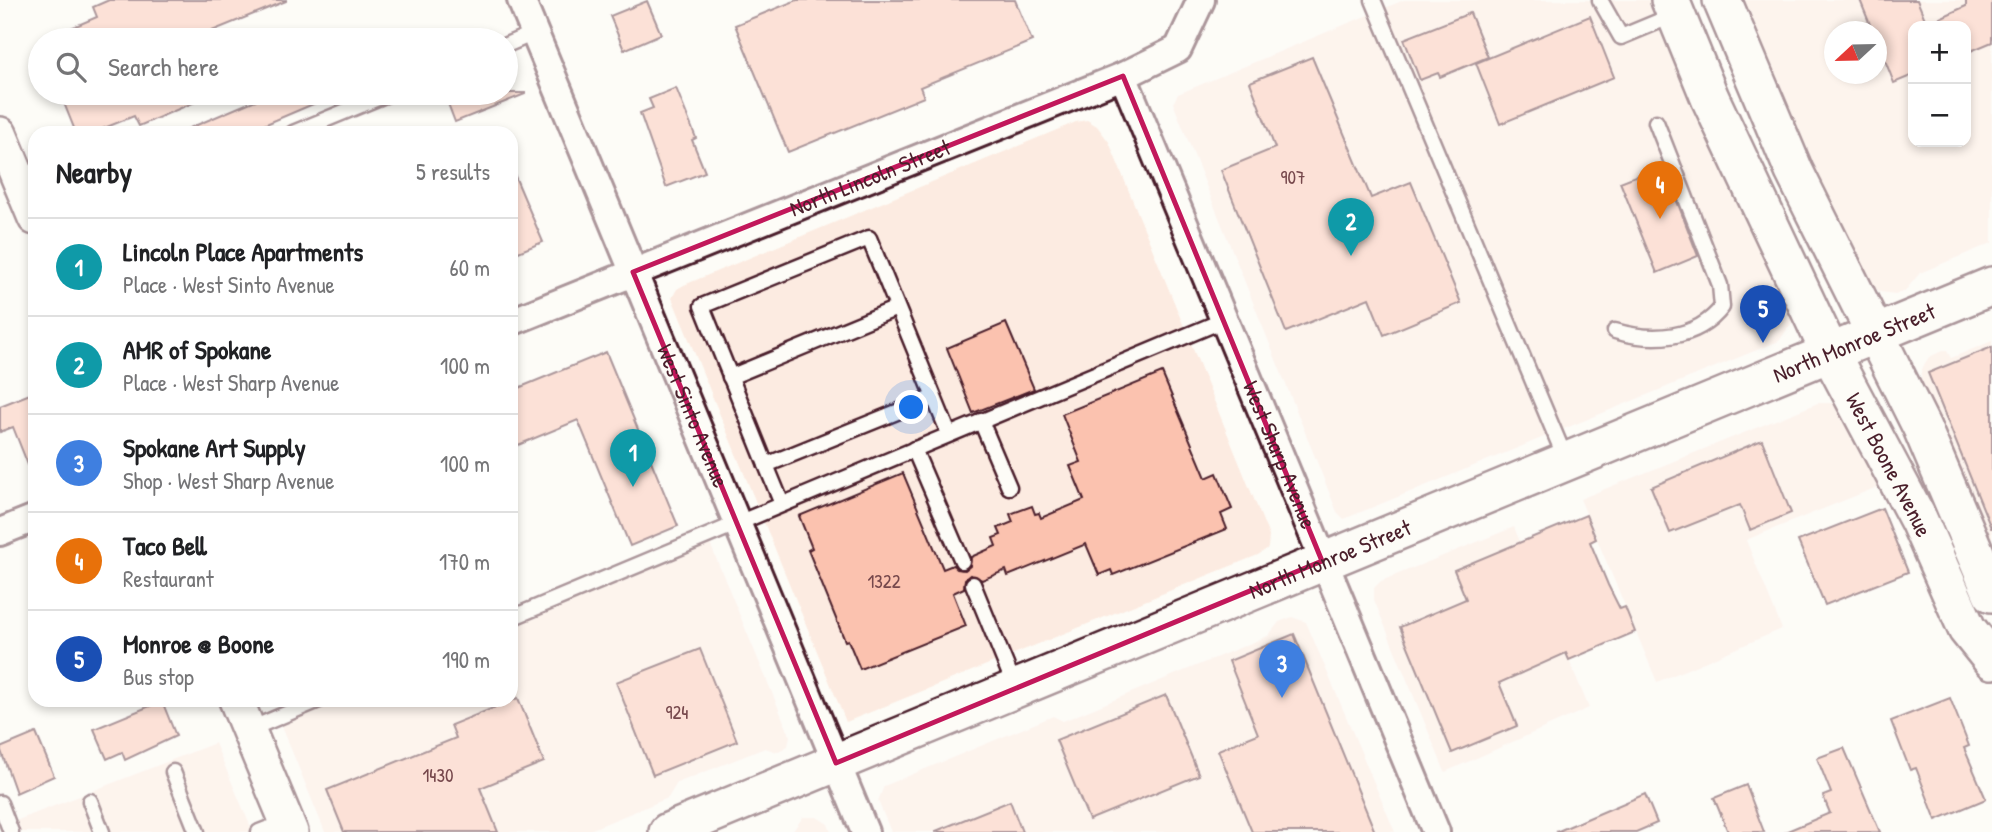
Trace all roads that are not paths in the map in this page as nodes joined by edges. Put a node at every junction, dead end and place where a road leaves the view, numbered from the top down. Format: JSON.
{"nodes":[{"id":1,"x":520,"y":0,"type":"edge"},
{"id":2,"x":1201,"y":0,"type":"edge"},
{"id":3,"x":1373,"y":0,"type":"edge"},
{"id":4,"x":1600,"y":0,"type":"edge"},
{"id":5,"x":1722,"y":0,"type":"edge"},
{"id":6,"x":1673,"y":7,"type":"edge"},
{"id":7,"x":534,"y":33,"type":"junction"},
{"id":8,"x":518,"y":40,"type":"edge"},
{"id":9,"x":1123,"y":76,"type":"junction"},
{"id":10,"x":361,"y":105,"type":"edge"},
{"id":11,"x":1656,"y":122,"type":"dead end"},
{"id":12,"x":310,"y":126,"type":"edge"},
{"id":13,"x":0,"y":134,"type":"edge"},
{"id":14,"x":28,"y":202,"type":"edge"},
{"id":15,"x":633,"y":272,"type":"junction"},
{"id":16,"x":1992,"y":286,"type":"edge"},
{"id":17,"x":897,"y":308,"type":"junction"},
{"id":18,"x":518,"y":319,"type":"edge"},
{"id":19,"x":1224,"y":320,"type":"junction"},
{"id":20,"x":1615,"y":331,"type":"dead end"},
{"id":21,"x":1877,"y":334,"type":"junction"},
{"id":22,"x":1830,"y":353,"type":"junction"},
{"id":23,"x":730,"y":377,"type":"junction"},
{"id":24,"x":934,"y":397,"type":"junction"},
{"id":25,"x":981,"y":421,"type":"junction"},
{"id":26,"x":949,"y":434,"type":"junction"},
{"id":27,"x":915,"y":449,"type":"junction"},
{"id":28,"x":1566,"y":460,"type":"junction"},
{"id":29,"x":766,"y":465,"type":"junction"},
{"id":30,"x":1009,"y":487,"type":"dead end"},
{"id":31,"x":782,"y":504,"type":"junction"},
{"id":32,"x":28,"y":520,"type":"edge"},
{"id":33,"x":737,"y":523,"type":"junction"},
{"id":34,"x":0,"y":532,"type":"edge"},
{"id":35,"x":962,"y":561,"type":"dead end"},
{"id":36,"x":1322,"y":561,"type":"junction"},
{"id":37,"x":973,"y":584,"type":"dead end"},
{"id":38,"x":1990,"y":585,"type":"edge"},
{"id":39,"x":518,"y":615,"type":"edge"},
{"id":40,"x":1992,"y":660,"type":"edge"},
{"id":41,"x":1015,"y":688,"type":"junction"},
{"id":42,"x":283,"y":707,"type":"edge"},
{"id":43,"x":242,"y":715,"type":"edge"},
{"id":44,"x":836,"y":763,"type":"junction"},
{"id":45,"x":173,"y":772,"type":"dead end"},
{"id":46,"x":90,"y":801,"type":"dead end"},
{"id":47,"x":0,"y":803,"type":"edge"},
{"id":48,"x":279,"y":828,"type":"edge"},
{"id":49,"x":11,"y":832,"type":"edge"},
{"id":50,"x":102,"y":832,"type":"edge"},
{"id":51,"x":197,"y":832,"type":"edge"},
{"id":52,"x":668,"y":832,"type":"edge"},
{"id":53,"x":865,"y":832,"type":"edge"},
{"id":54,"x":1436,"y":832,"type":"edge"}],
"edges":[{"from":1,"to":7,"type":"street","name":"West Sinto Avenue"},
{"from":2,"to":9,"type":"street","name":"North Lincoln Street"},
{"from":3,"to":28,"type":"lane"},
{"from":4,"to":6,"type":"lane"},
{"from":5,"to":21,"type":"main road","name":"West Boone Avenue"},
{"from":6,"to":22,"type":"main road","name":"West Boone Avenue"},
{"from":7,"to":8,"type":"lane"},
{"from":7,"to":15,"type":"street","name":"West Sinto Avenue"},
{"from":9,"to":15,"type":"street","name":"North Lincoln Street"},
{"from":9,"to":19,"type":"street","name":"West Sharp Avenue"},
{"from":10,"to":12,"type":"lane"},
{"from":11,"to":20,"type":"lane"},
{"from":13,"to":14,"type":"street"},
{"from":15,"to":18,"type":"street","name":"North Lincoln Street"},
{"from":15,"to":33,"type":"street","name":"West Sinto Avenue"},
{"from":16,"to":21,"type":"main road","name":"North Monroe Street"},
{"from":17,"to":23,"type":"lane"},
{"from":17,"to":23,"type":"lane"},
{"from":17,"to":24,"type":"lane"},
{"from":19,"to":25,"type":"lane"},
{"from":19,"to":36,"type":"street","name":"West Sharp Avenue"},
{"from":21,"to":22,"type":"main road","name":"North Monroe Street"},
{"from":21,"to":38,"type":"main road","name":"West Boone Avenue"},
{"from":22,"to":28,"type":"main road","name":"North Monroe Street"},
{"from":22,"to":40,"type":"main road","name":"West Boone Avenue"},
{"from":23,"to":29,"type":"lane"},
{"from":24,"to":26,"type":"lane"},
{"from":24,"to":29,"type":"lane"},
{"from":25,"to":26,"type":"lane"},
{"from":25,"to":30,"type":"lane"},
{"from":26,"to":27,"type":"lane"},
{"from":27,"to":31,"type":"lane"},
{"from":27,"to":35,"type":"lane"},
{"from":28,"to":36,"type":"main road","name":"North Monroe Street"},
{"from":29,"to":31,"type":"lane"},
{"from":31,"to":33,"type":"lane"},
{"from":32,"to":34,"type":"street"},
{"from":33,"to":39,"type":"lane"},
{"from":33,"to":44,"type":"street","name":"West Sinto Avenue"},
{"from":36,"to":41,"type":"main road","name":"North Monroe Street"},
{"from":36,"to":54,"type":"street","name":"West Sharp Avenue"},
{"from":37,"to":41,"type":"lane"},
{"from":41,"to":44,"type":"main road","name":"North Monroe Street"},
{"from":42,"to":43,"type":"lane"},
{"from":43,"to":48,"type":"street"},
{"from":44,"to":52,"type":"main road","name":"North Monroe Street"},
{"from":44,"to":53,"type":"street","name":"West Sinto Avenue"},
{"from":45,"to":51,"type":"lane"},
{"from":46,"to":50,"type":"lane"},
{"from":47,"to":49,"type":"lane"}]}
